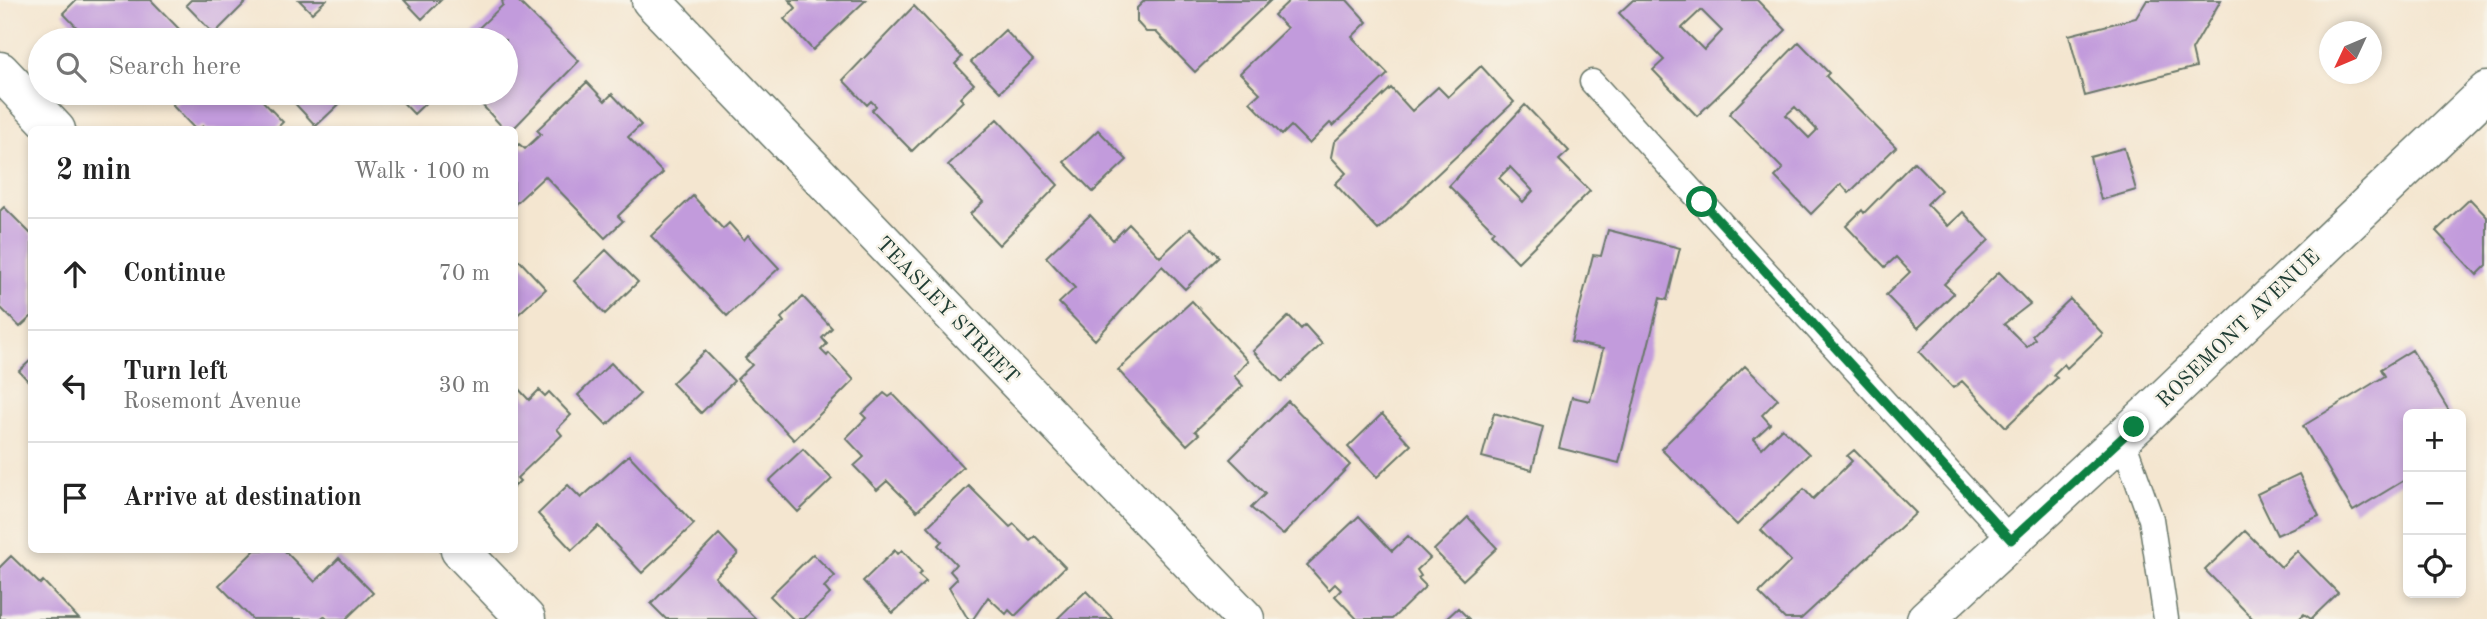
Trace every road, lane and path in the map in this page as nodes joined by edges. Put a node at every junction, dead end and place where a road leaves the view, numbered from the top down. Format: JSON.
{"nodes":[{"id":1,"x":651,"y":0,"type":"edge"},
{"id":2,"x":0,"y":71,"type":"edge"},
{"id":3,"x":1592,"y":82,"type":"dead end"},
{"id":4,"x":2487,"y":91,"type":"edge"},
{"id":5,"x":28,"y":100,"type":"edge"},
{"id":6,"x":32,"y":105,"type":"edge"},
{"id":7,"x":52,"y":126,"type":"edge"},
{"id":8,"x":2122,"y":438,"type":"junction"},
{"id":9,"x":2011,"y":540,"type":"junction"},
{"id":10,"x":463,"y":553,"type":"edge"},
{"id":11,"x":526,"y":619,"type":"edge"},
{"id":12,"x":1245,"y":619,"type":"edge"},
{"id":13,"x":1926,"y":619,"type":"edge"},
{"id":14,"x":2166,"y":619,"type":"edge"}],
"edges":[{"from":1,"to":12,"type":"street","name":"TEASLEY STREET"},
{"from":2,"to":5,"type":"street"},
{"from":3,"to":9,"type":"lane"},
{"from":4,"to":8,"type":"street","name":"ROSEMONT AVENUE"},
{"from":6,"to":7,"type":"street"},
{"from":8,"to":9,"type":"street","name":"ROSEMONT AVENUE"},
{"from":8,"to":14,"type":"lane"},
{"from":9,"to":13,"type":"street","name":"ROSEMONT AVENUE"},
{"from":10,"to":11,"type":"street"}]}
